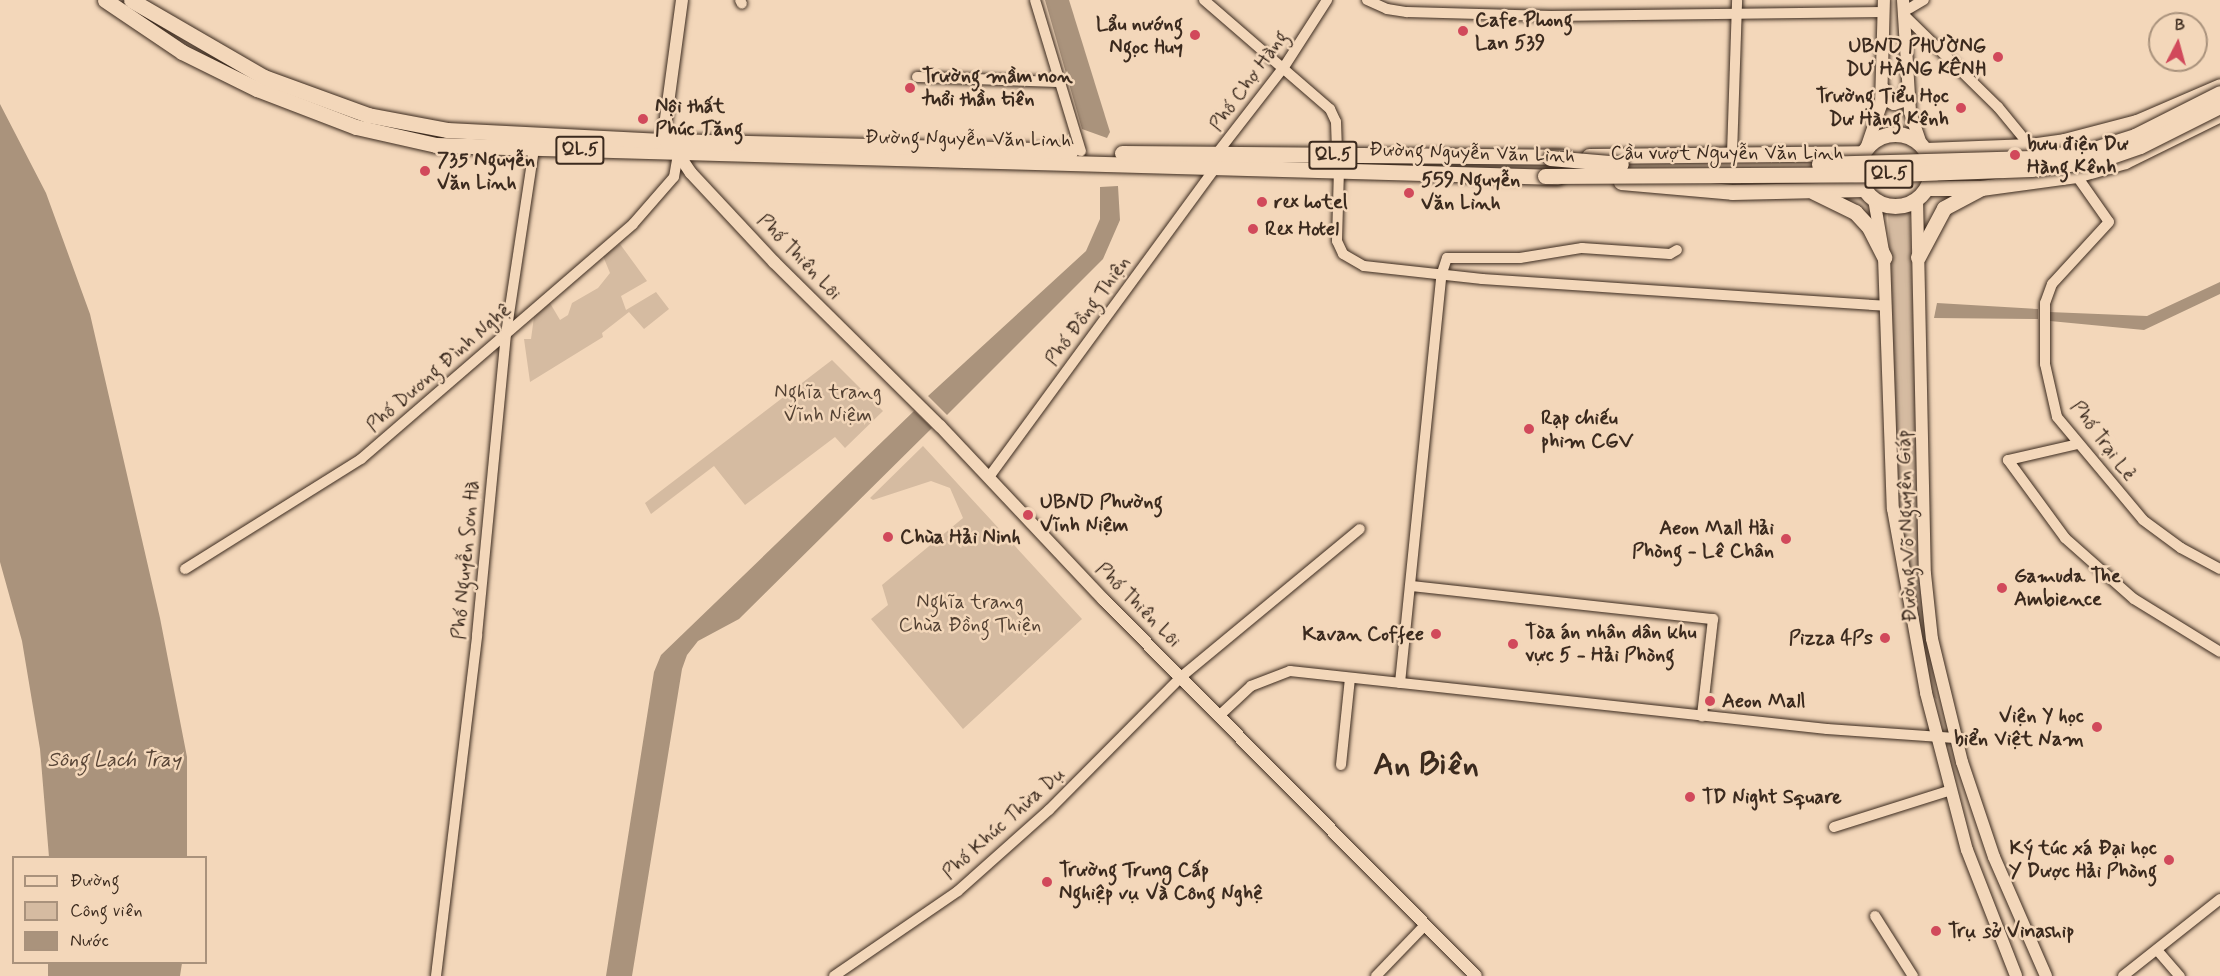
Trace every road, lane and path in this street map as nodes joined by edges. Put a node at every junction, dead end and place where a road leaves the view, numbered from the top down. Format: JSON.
{"nodes":[{"id":1,"x":105,"y":0,"type":"edge"},
{"id":2,"x":131,"y":0,"type":"edge"},
{"id":3,"x":682,"y":0,"type":"edge"},
{"id":4,"x":1035,"y":0,"type":"edge"},
{"id":5,"x":1204,"y":0,"type":"edge"},
{"id":6,"x":1327,"y":0,"type":"edge"},
{"id":7,"x":1367,"y":0,"type":"edge"},
{"id":8,"x":1737,"y":0,"type":"edge"},
{"id":9,"x":1924,"y":0,"type":"edge"},
{"id":10,"x":1884,"y":6,"type":"edge"},
{"id":11,"x":1903,"y":8,"type":"edge"},
{"id":12,"x":1737,"y":14,"type":"junction"},
{"id":13,"x":1284,"y":68,"type":"junction"},
{"id":14,"x":917,"y":77,"type":"dead end"},
{"id":15,"x":1884,"y":81,"type":"junction"},
{"id":16,"x":1059,"y":82,"type":"junction"},
{"id":17,"x":1906,"y":82,"type":"junction"},
{"id":18,"x":2220,"y":86,"type":"edge"},
{"id":19,"x":2220,"y":93,"type":"edge"},
{"id":20,"x":2220,"y":106,"type":"edge"},
{"id":21,"x":2220,"y":114,"type":"edge"},
{"id":22,"x":667,"y":141,"type":"junction"},
{"id":23,"x":2030,"y":146,"type":"junction"},
{"id":24,"x":1923,"y":147,"type":"junction"},
{"id":25,"x":534,"y":148,"type":"junction"},
{"id":26,"x":1993,"y":148,"type":"junction"},
{"id":27,"x":1865,"y":149,"type":"junction"},
{"id":28,"x":678,"y":154,"type":"junction"},
{"id":29,"x":1732,"y":154,"type":"junction"},
{"id":30,"x":1789,"y":154,"type":"junction"},
{"id":31,"x":1085,"y":157,"type":"junction"},
{"id":32,"x":1550,"y":158,"type":"junction"},
{"id":33,"x":1218,"y":159,"type":"junction"},
{"id":34,"x":1338,"y":162,"type":"junction"},
{"id":35,"x":2076,"y":175,"type":"junction"},
{"id":36,"x":1545,"y":176,"type":"junction"},
{"id":37,"x":1989,"y":187,"type":"junction"},
{"id":38,"x":1800,"y":189,"type":"junction"},
{"id":39,"x":1922,"y":193,"type":"junction"},
{"id":40,"x":1869,"y":194,"type":"junction"},
{"id":41,"x":1677,"y":250,"type":"dead end"},
{"id":42,"x":1884,"y":257,"type":"junction"},
{"id":43,"x":1918,"y":257,"type":"junction"},
{"id":44,"x":1441,"y":276,"type":"junction"},
{"id":45,"x":1886,"y":306,"type":"junction"},
{"id":46,"x":506,"y":334,"type":"junction"},
{"id":47,"x":2078,"y":444,"type":"junction"},
{"id":48,"x":989,"y":477,"type":"junction"},
{"id":49,"x":1360,"y":529,"type":"dead end"},
{"id":50,"x":185,"y":569,"type":"dead end"},
{"id":51,"x":2220,"y":569,"type":"edge"},
{"id":52,"x":1412,"y":586,"type":"junction"},
{"id":53,"x":2220,"y":652,"type":"edge"},
{"id":54,"x":1182,"y":677,"type":"junction"},
{"id":55,"x":1350,"y":678,"type":"junction"},
{"id":56,"x":1400,"y":683,"type":"junction"},
{"id":57,"x":1221,"y":714,"type":"junction"},
{"id":58,"x":1702,"y":716,"type":"junction"},
{"id":59,"x":1955,"y":738,"type":"junction"},
{"id":60,"x":1936,"y":739,"type":"junction"},
{"id":61,"x":1341,"y":765,"type":"dead end"},
{"id":62,"x":1951,"y":790,"type":"junction"},
{"id":63,"x":1834,"y":827,"type":"dead end"},
{"id":64,"x":2220,"y":899,"type":"edge"},
{"id":65,"x":1875,"y":916,"type":"dead end"},
{"id":66,"x":1425,"y":925,"type":"junction"},
{"id":67,"x":2157,"y":950,"type":"junction"},
{"id":68,"x":436,"y":976,"type":"edge"},
{"id":69,"x":834,"y":976,"type":"edge"},
{"id":70,"x":1376,"y":976,"type":"edge"},
{"id":71,"x":1476,"y":976,"type":"edge"},
{"id":72,"x":1913,"y":976,"type":"edge"},
{"id":73,"x":2016,"y":976,"type":"edge"},
{"id":74,"x":2046,"y":976,"type":"edge"},
{"id":75,"x":2123,"y":976,"type":"edge"},
{"id":76,"x":2180,"y":976,"type":"edge"}],
"edges":[{"from":1,"to":25,"type":"highway","name":"Đường Nguyễn Văn Linh","number":"QL.5"},
{"from":2,"to":22,"type":"highway","name":"Đường Nguyễn Văn Linh","number":"QL.5"},
{"from":3,"to":22,"type":"main road"},
{"from":4,"to":16,"type":"street"},
{"from":5,"to":13,"type":"street"},
{"from":6,"to":13,"type":"street","name":"Phố Chợ Hàng"},
{"from":7,"to":12,"type":"street"},
{"from":8,"to":12,"type":"street"},
{"from":9,"to":11,"type":"street"},
{"from":10,"to":12,"type":"street"},
{"from":10,"to":15,"type":"main road"},
{"from":11,"to":17,"type":"main road"},
{"from":11,"to":23,"type":"street"},
{"from":12,"to":29,"type":"street"},
{"from":13,"to":33,"type":"street","name":"Phố Chợ Hàng"},
{"from":13,"to":34,"type":"street"},
{"from":14,"to":16,"type":"street"},
{"from":15,"to":17,"type":"main road"},
{"from":15,"to":27,"type":"main road"},
{"from":16,"to":31,"type":"street"},
{"from":17,"to":24,"type":"main road"},
{"from":18,"to":23,"type":"highway","number":"QL.5"},
{"from":19,"to":32,"type":"highway","name":"Cầu vượt Nguyễn Văn Linh","number":"QL.5","bridge":true},
{"from":20,"to":36,"type":"highway","name":"Cầu vượt Nguyễn Văn Linh","number":"QL.5","bridge":true},
{"from":21,"to":35,"type":"highway","number":"QL.5"},
{"from":22,"to":28,"type":"main road","name":"Phố Thiên Lôi"},
{"from":22,"to":31,"type":"highway","name":"Đường Nguyễn Văn Linh","number":"QL.5"},
{"from":23,"to":26,"type":"highway","number":"QL.5"},
{"from":24,"to":26,"type":"highway","number":"QL.5"},
{"from":24,"to":27,"type":"highway"},
{"from":24,"to":39,"type":"highway"},
{"from":25,"to":28,"type":"highway","name":"Đường Nguyễn Văn Linh","number":"QL.5"},
{"from":25,"to":46,"type":"street","name":"Phố Nguyễn Sơn Hà"},
{"from":26,"to":37,"type":"highway"},
{"from":27,"to":30,"type":"highway","name":"Đường Nguyễn Văn Linh","number":"QL.5"},
{"from":27,"to":40,"type":"highway"},
{"from":28,"to":31,"type":"highway","name":"Đường Nguyễn Văn Linh","number":"QL.5"},
{"from":28,"to":46,"type":"street","name":"Phố Dương Đình Nghệ"},
{"from":28,"to":48,"type":"main road","name":"Phố Thiên Lôi"},
{"from":29,"to":30,"type":"highway","name":"Đường Nguyễn Văn Linh","number":"QL.5"},
{"from":29,"to":32,"type":"highway","name":"Đường Nguyễn Văn Linh","number":"QL.5"},
{"from":30,"to":38,"type":"highway"},
{"from":31,"to":33,"type":"highway","name":"Đường Nguyễn Văn Linh","number":"QL.5"},
{"from":32,"to":34,"type":"highway","name":"Đường Nguyễn Văn Linh","number":"QL.5"},
{"from":33,"to":34,"type":"highway","name":"Đường Nguyễn Văn Linh","number":"QL.5"},
{"from":33,"to":48,"type":"street","name":"Phố Đồng Thiện"},
{"from":34,"to":36,"type":"highway","name":"Đường Nguyễn Văn Linh","number":"QL.5"},
{"from":34,"to":44,"type":"street"},
{"from":35,"to":37,"type":"highway","number":"QL.5"},
{"from":35,"to":47,"type":"street","name":"Phố Trại Lẻ"},
{"from":36,"to":38,"type":"highway","name":"Đường Nguyễn Văn Linh","number":"QL.5"},
{"from":37,"to":39,"type":"highway","number":"QL.5"},
{"from":37,"to":43,"type":"highway"},
{"from":38,"to":40,"type":"highway","name":"Đường Nguyễn Văn Linh","number":"QL.5"},
{"from":38,"to":42,"type":"highway"},
{"from":39,"to":40,"type":"highway"},
{"from":39,"to":43,"type":"main road","name":"Đường Võ Nguyên Giáp"},
{"from":40,"to":42,"type":"main road","name":"Đường Võ Nguyên Giáp"},
{"from":41,"to":44,"type":"street"},
{"from":42,"to":45,"type":"main road","name":"Đường Võ Nguyên Giáp"},
{"from":43,"to":59,"type":"main road","name":"Đường Võ Nguyên Giáp"},
{"from":44,"to":45,"type":"street"},
{"from":44,"to":52,"type":"street"},
{"from":45,"to":60,"type":"main road","name":"Đường Võ Nguyên Giáp"},
{"from":46,"to":50,"type":"street","name":"Phố Dương Đình Nghệ"},
{"from":46,"to":68,"type":"street","name":"Phố Nguyễn Sơn Hà"},
{"from":47,"to":51,"type":"street","name":"Phố Trại Lẻ"},
{"from":47,"to":53,"type":"street"},
{"from":48,"to":54,"type":"main road","name":"Phố Thiên Lôi"},
{"from":49,"to":54,"type":"street","name":"Phố Khúc Thừa Dụ"},
{"from":52,"to":56,"type":"street"},
{"from":52,"to":58,"type":"street"},
{"from":54,"to":57,"type":"main road","name":"Phố Thiên Lôi"},
{"from":54,"to":69,"type":"street","name":"Phố Khúc Thừa Dụ"},
{"from":55,"to":56,"type":"street"},
{"from":55,"to":57,"type":"street"},
{"from":55,"to":61,"type":"street"},
{"from":56,"to":58,"type":"street"},
{"from":57,"to":66,"type":"main road","name":"Phố Thiên Lôi"},
{"from":58,"to":60,"type":"street"},
{"from":59,"to":60,"type":"street"},
{"from":59,"to":74,"type":"main road","name":"Đường Võ Nguyên Giáp"},
{"from":60,"to":62,"type":"main road","name":"Đường Võ Nguyên Giáp"},
{"from":62,"to":63,"type":"street"},
{"from":62,"to":73,"type":"main road","name":"Đường Võ Nguyên Giáp"},
{"from":64,"to":67,"type":"street"},
{"from":65,"to":72,"type":"street"},
{"from":66,"to":70,"type":"street"},
{"from":66,"to":71,"type":"main road","name":"Phố Thiên Lôi"},
{"from":67,"to":75,"type":"street"},
{"from":67,"to":76,"type":"street"}]}
